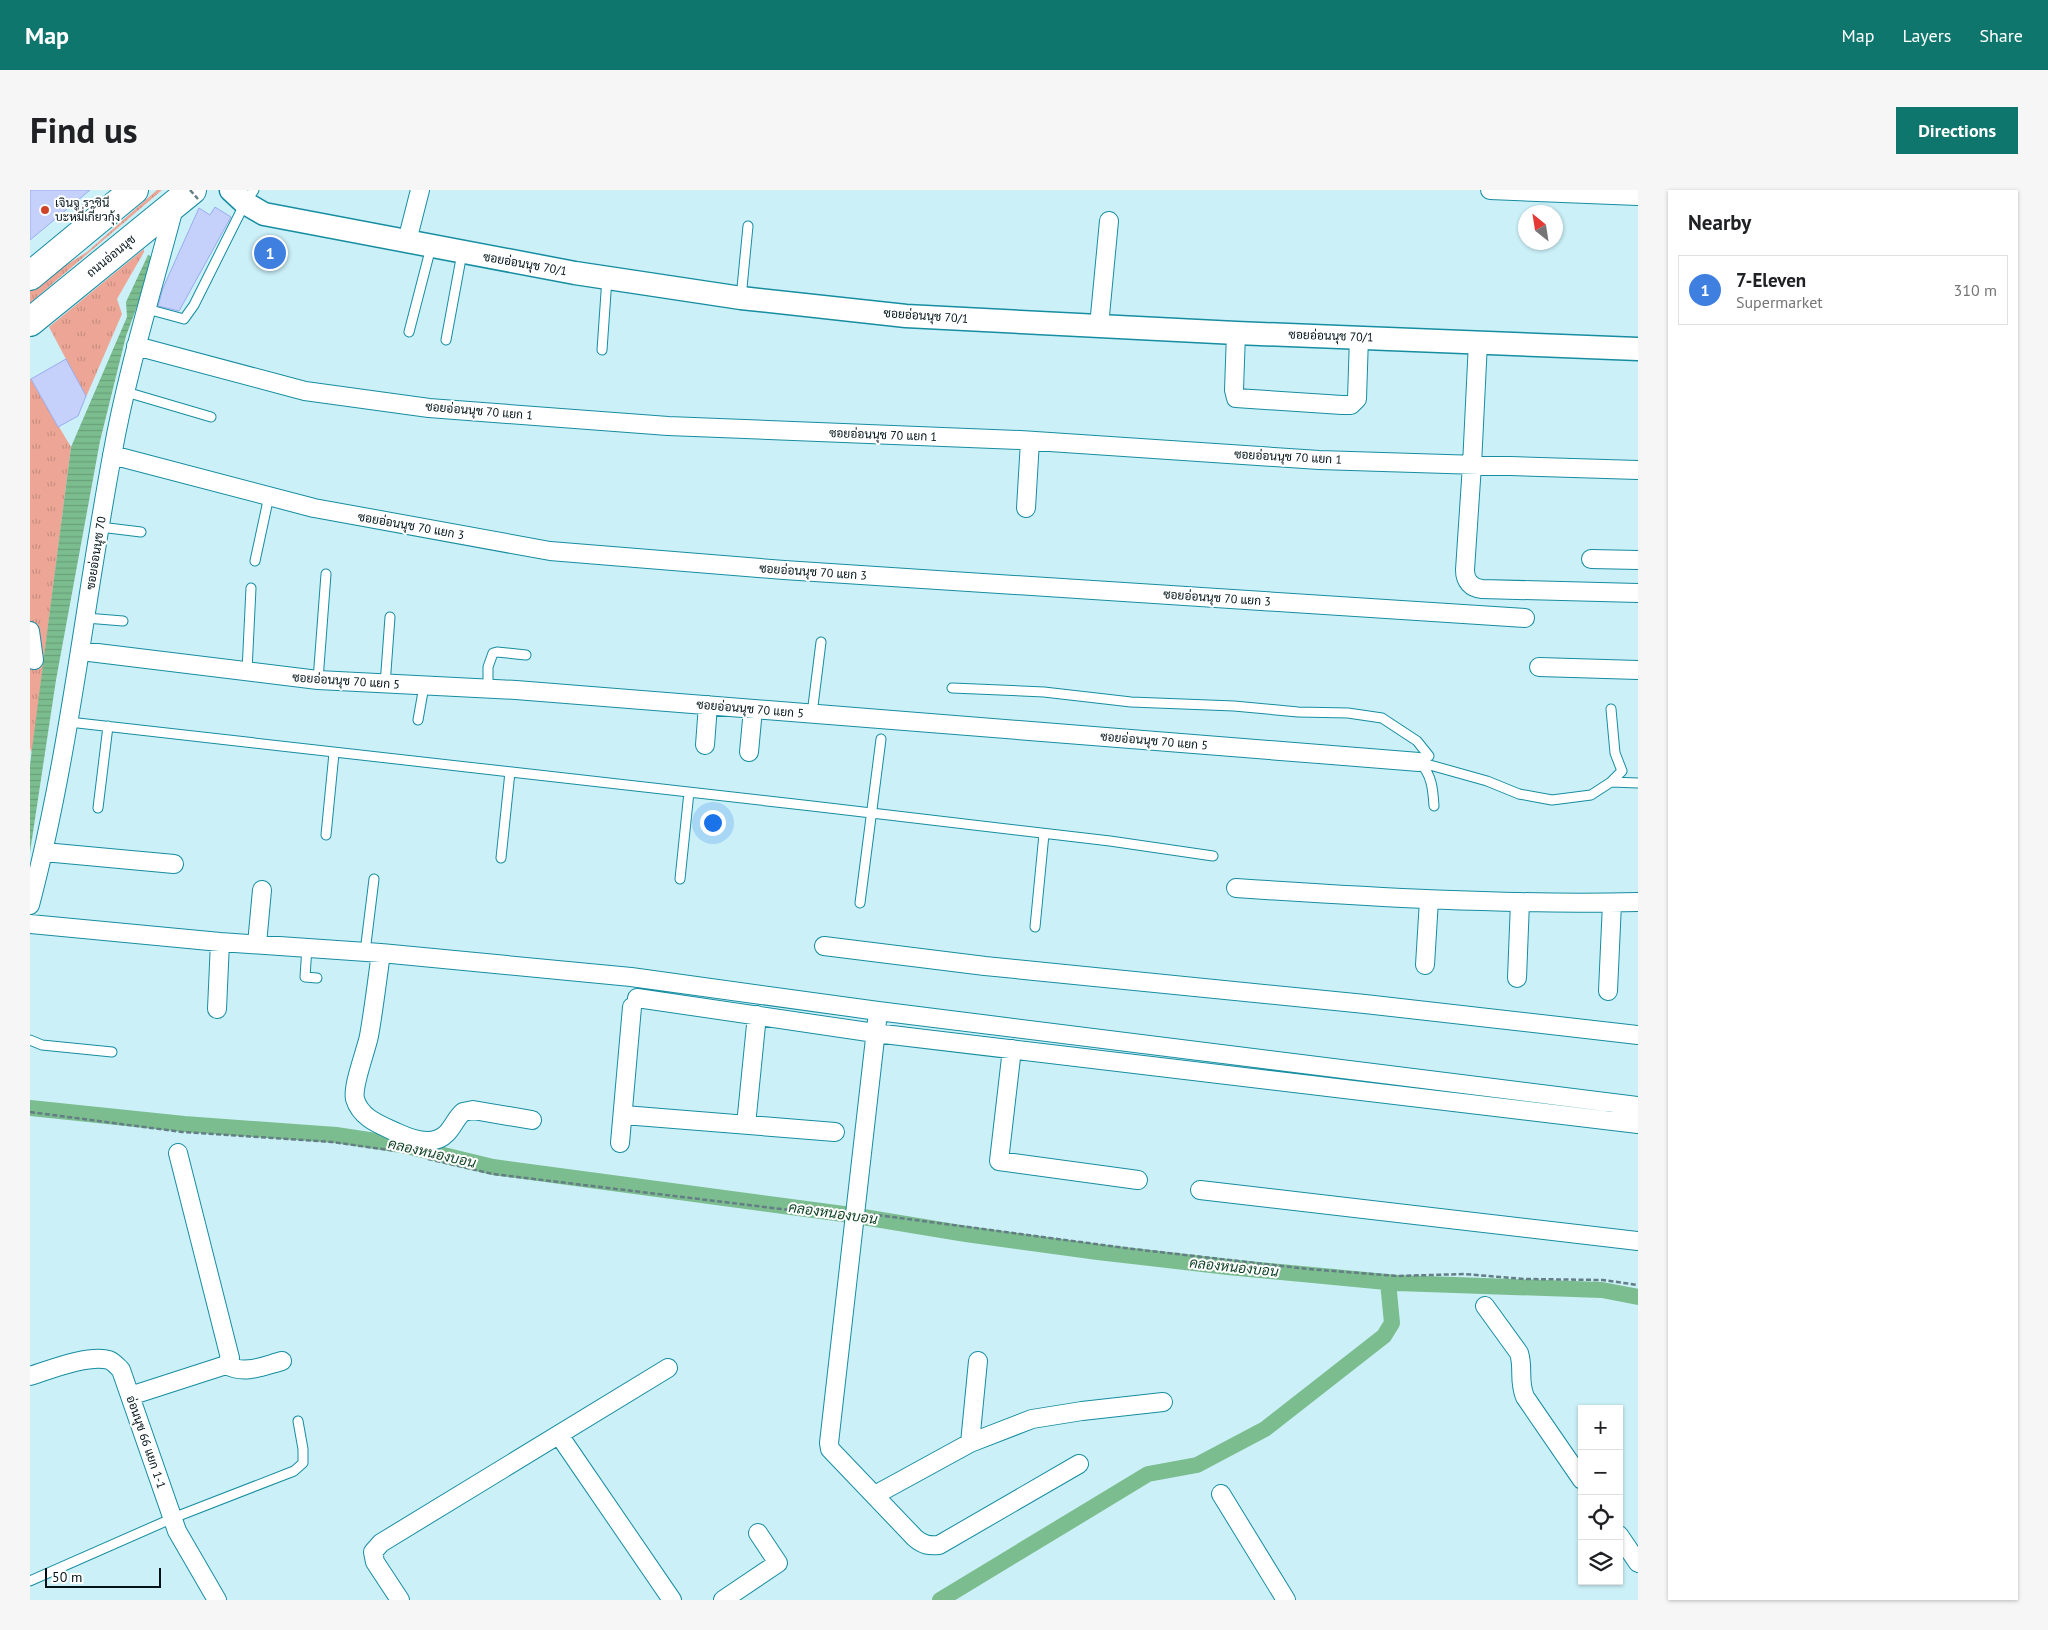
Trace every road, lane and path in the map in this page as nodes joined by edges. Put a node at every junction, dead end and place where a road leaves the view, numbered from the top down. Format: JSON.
{"nodes":[{"id":1,"x":134,"y":190,"type":"edge"},
{"id":2,"x":420,"y":190,"type":"edge"},
{"id":3,"x":1490,"y":190,"type":"edge"},
{"id":4,"x":243,"y":194,"type":"edge"},
{"id":5,"x":1631,"y":194,"type":"edge"},
{"id":6,"x":189,"y":196,"type":"edge"},
{"id":7,"x":1109,"y":221,"type":"dead end"},
{"id":8,"x":748,"y":226,"type":"dead end"},
{"id":9,"x":406,"y":241,"type":"junction"},
{"id":10,"x":432,"y":246,"type":"junction"},
{"id":11,"x":462,"y":252,"type":"junction"},
{"id":12,"x":30,"y":276,"type":"edge"},
{"id":13,"x":607,"y":278,"type":"junction"},
{"id":14,"x":741,"y":298,"type":"junction"},
{"id":15,"x":147,"y":309,"type":"junction"},
{"id":16,"x":30,"y":322,"type":"edge"},
{"id":17,"x":1098,"y":326,"type":"junction"},
{"id":18,"x":409,"y":332,"type":"dead end"},
{"id":19,"x":1236,"y":333,"type":"junction"},
{"id":20,"x":1358,"y":337,"type":"junction"},
{"id":21,"x":446,"y":340,"type":"dead end"},
{"id":22,"x":1478,"y":342,"type":"junction"},
{"id":23,"x":136,"y":346,"type":"junction"},
{"id":24,"x":1638,"y":349,"type":"edge"},
{"id":25,"x":602,"y":350,"type":"dead end"},
{"id":26,"x":126,"y":392,"type":"junction"},
{"id":27,"x":211,"y":417,"type":"dead end"},
{"id":28,"x":1030,"y":441,"type":"junction"},
{"id":29,"x":112,"y":455,"type":"junction"},
{"id":30,"x":1472,"y":465,"type":"junction"},
{"id":31,"x":1638,"y":470,"type":"edge"},
{"id":32,"x":269,"y":496,"type":"junction"},
{"id":33,"x":1026,"y":508,"type":"dead end"},
{"id":34,"x":100,"y":526,"type":"junction"},
{"id":35,"x":141,"y":532,"type":"dead end"},
{"id":36,"x":1591,"y":559,"type":"dead end"},
{"id":37,"x":1638,"y":560,"type":"edge"},
{"id":38,"x":255,"y":561,"type":"dead end"},
{"id":39,"x":326,"y":574,"type":"dead end"},
{"id":40,"x":251,"y":588,"type":"dead end"},
{"id":41,"x":1638,"y":593,"type":"edge"},
{"id":42,"x":390,"y":617,"type":"dead end"},
{"id":43,"x":86,"y":618,"type":"junction"},
{"id":44,"x":1525,"y":618,"type":"dead end"},
{"id":45,"x":123,"y":621,"type":"dead end"},
{"id":46,"x":30,"y":631,"type":"edge"},
{"id":47,"x":821,"y":642,"type":"dead end"},
{"id":48,"x":81,"y":651,"type":"junction"},
{"id":49,"x":526,"y":655,"type":"dead end"},
{"id":50,"x":34,"y":660,"type":"dead end"},
{"id":51,"x":1539,"y":667,"type":"dead end"},
{"id":52,"x":1638,"y":670,"type":"edge"},
{"id":53,"x":247,"y":671,"type":"junction"},
{"id":54,"x":318,"y":680,"type":"junction"},
{"id":55,"x":385,"y":685,"type":"junction"},
{"id":56,"x":424,"y":686,"type":"junction"},
{"id":57,"x":488,"y":688,"type":"junction"},
{"id":58,"x":952,"y":688,"type":"dead end"},
{"id":59,"x":708,"y":705,"type":"junction"},
{"id":60,"x":753,"y":709,"type":"junction"},
{"id":61,"x":1610,"y":709,"type":"dead end"},
{"id":62,"x":812,"y":714,"type":"junction"},
{"id":63,"x":418,"y":720,"type":"dead end"},
{"id":64,"x":70,"y":722,"type":"junction"},
{"id":65,"x":108,"y":726,"type":"junction"},
{"id":66,"x":881,"y":739,"type":"dead end"},
{"id":67,"x":705,"y":745,"type":"dead end"},
{"id":68,"x":749,"y":752,"type":"dead end"},
{"id":69,"x":334,"y":753,"type":"junction"},
{"id":70,"x":1419,"y":762,"type":"junction"},
{"id":71,"x":510,"y":772,"type":"junction"},
{"id":72,"x":1611,"y":782,"type":"junction"},
{"id":73,"x":1638,"y":783,"type":"edge"},
{"id":74,"x":690,"y":792,"type":"junction"},
{"id":75,"x":1434,"y":806,"type":"dead end"},
{"id":76,"x":98,"y":808,"type":"dead end"},
{"id":77,"x":871,"y":813,"type":"junction"},
{"id":78,"x":326,"y":834,"type":"dead end"},
{"id":79,"x":1044,"y":834,"type":"junction"},
{"id":80,"x":44,"y":852,"type":"junction"},
{"id":81,"x":1213,"y":856,"type":"dead end"},
{"id":82,"x":501,"y":858,"type":"dead end"},
{"id":83,"x":174,"y":864,"type":"dead end"},
{"id":84,"x":374,"y":879,"type":"dead end"},
{"id":85,"x":680,"y":879,"type":"dead end"},
{"id":86,"x":1236,"y":888,"type":"dead end"},
{"id":87,"x":262,"y":890,"type":"dead end"},
{"id":88,"x":1429,"y":900,"type":"junction"},
{"id":89,"x":1520,"y":902,"type":"junction"},
{"id":90,"x":1638,"y":902,"type":"edge"},
{"id":91,"x":860,"y":903,"type":"dead end"},
{"id":92,"x":1612,"y":903,"type":"junction"},
{"id":93,"x":30,"y":905,"type":"edge"},
{"id":94,"x":30,"y":924,"type":"edge"},
{"id":95,"x":1035,"y":927,"type":"dead end"},
{"id":96,"x":220,"y":942,"type":"junction"},
{"id":97,"x":257,"y":944,"type":"junction"},
{"id":98,"x":824,"y":946,"type":"dead end"},
{"id":99,"x":307,"y":947,"type":"junction"},
{"id":100,"x":373,"y":952,"type":"junction"},
{"id":101,"x":1426,"y":966,"type":"dead end"},
{"id":102,"x":317,"y":978,"type":"dead end"},
{"id":103,"x":1517,"y":978,"type":"dead end"},
{"id":104,"x":1608,"y":991,"type":"dead end"},
{"id":105,"x":217,"y":1009,"type":"dead end"},
{"id":106,"x":878,"y":1012,"type":"junction"},
{"id":107,"x":757,"y":1015,"type":"junction"},
{"id":108,"x":875,"y":1033,"type":"junction"},
{"id":109,"x":1638,"y":1035,"type":"edge"},
{"id":110,"x":30,"y":1040,"type":"edge"},
{"id":111,"x":1012,"y":1049,"type":"junction"},
{"id":112,"x":112,"y":1052,"type":"dead end"},
{"id":113,"x":1638,"y":1106,"type":"edge"},
{"id":114,"x":30,"y":1112,"type":"edge"},
{"id":115,"x":624,"y":1115,"type":"junction"},
{"id":116,"x":532,"y":1120,"type":"dead end"},
{"id":117,"x":1638,"y":1124,"type":"edge"},
{"id":118,"x":746,"y":1125,"type":"junction"},
{"id":119,"x":834,"y":1132,"type":"dead end"},
{"id":120,"x":620,"y":1143,"type":"dead end"},
{"id":121,"x":401,"y":1152,"type":"dead end"},
{"id":122,"x":178,"y":1153,"type":"dead end"},
{"id":123,"x":419,"y":1156,"type":"dead end"},
{"id":124,"x":1138,"y":1180,"type":"dead end"},
{"id":125,"x":1200,"y":1190,"type":"dead end"},
{"id":126,"x":855,"y":1212,"type":"junction"},
{"id":127,"x":1638,"y":1241,"type":"edge"},
{"id":128,"x":1638,"y":1286,"type":"edge"},
{"id":129,"x":1486,"y":1306,"type":"dead end"},
{"id":130,"x":282,"y":1361,"type":"dead end"},
{"id":131,"x":978,"y":1361,"type":"dead end"},
{"id":132,"x":226,"y":1365,"type":"junction"},
{"id":133,"x":668,"y":1368,"type":"dead end"},
{"id":134,"x":30,"y":1376,"type":"edge"},
{"id":135,"x":130,"y":1396,"type":"junction"},
{"id":136,"x":1163,"y":1402,"type":"dead end"},
{"id":137,"x":298,"y":1421,"type":"dead end"},
{"id":138,"x":559,"y":1435,"type":"junction"},
{"id":139,"x":970,"y":1443,"type":"junction"},
{"id":140,"x":1078,"y":1464,"type":"dead end"},
{"id":141,"x":1578,"y":1474,"type":"edge"},
{"id":142,"x":1221,"y":1494,"type":"dead end"},
{"id":143,"x":875,"y":1495,"type":"junction"},
{"id":144,"x":173,"y":1518,"type":"junction"},
{"id":145,"x":758,"y":1533,"type":"dead end"},
{"id":146,"x":1622,"y":1540,"type":"edge"},
{"id":147,"x":1638,"y":1563,"type":"edge"},
{"id":148,"x":30,"y":1581,"type":"edge"},
{"id":149,"x":217,"y":1600,"type":"edge"},
{"id":150,"x":400,"y":1600,"type":"edge"},
{"id":151,"x":672,"y":1600,"type":"edge"},
{"id":152,"x":723,"y":1600,"type":"edge"},
{"id":153,"x":1286,"y":1600,"type":"edge"}],
"edges":[{"from":1,"to":12,"type":"main road"},
{"from":2,"to":9,"type":"street"},
{"from":3,"to":5,"type":"street"},
{"from":4,"to":9,"type":"street","name":"ซอยอ่อนนุช 70/1"},
{"from":4,"to":15,"type":"lane"},
{"from":6,"to":15,"type":"street","name":"ซอยอ่อนนุช 70"},
{"from":6,"to":16,"type":"main road","name":"ถนนอ่อนนุช"},
{"from":7,"to":17,"type":"street"},
{"from":8,"to":14,"type":"lane"},
{"from":9,"to":10,"type":"street","name":"ซอยอ่อนนุช 70/1"},
{"from":10,"to":11,"type":"street","name":"ซอยอ่อนนุช 70/1"},
{"from":10,"to":18,"type":"lane"},
{"from":11,"to":13,"type":"street","name":"ซอยอ่อนนุช 70/1"},
{"from":11,"to":21,"type":"lane"},
{"from":13,"to":14,"type":"street","name":"ซอยอ่อนนุช 70/1"},
{"from":13,"to":25,"type":"lane"},
{"from":14,"to":17,"type":"street","name":"ซอยอ่อนนุช 70/1"},
{"from":15,"to":23,"type":"street","name":"ซอยอ่อนนุช 70"},
{"from":17,"to":19,"type":"street","name":"ซอยอ่อนนุช 70/1"},
{"from":19,"to":20,"type":"street","name":"ซอยอ่อนนุช 70/1"},
{"from":19,"to":20,"type":"street"},
{"from":20,"to":22,"type":"street","name":"ซอยอ่อนนุช 70/1"},
{"from":22,"to":24,"type":"street","name":"ซอยอ่อนนุช 70/1"},
{"from":22,"to":30,"type":"street"},
{"from":23,"to":26,"type":"street","name":"ซอยอ่อนนุช 70"},
{"from":23,"to":28,"type":"street","name":"ซอยอ่อนนุช 70 แยก 1"},
{"from":26,"to":27,"type":"lane"},
{"from":26,"to":29,"type":"street","name":"ซอยอ่อนนุช 70"},
{"from":28,"to":30,"type":"street","name":"ซอยอ่อนนุช 70 แยก 1"},
{"from":28,"to":33,"type":"street"},
{"from":29,"to":32,"type":"street","name":"ซอยอ่อนนุช 70 แยก 3"},
{"from":29,"to":34,"type":"street","name":"ซอยอ่อนนุช 70"},
{"from":30,"to":31,"type":"street","name":"ซอยอ่อนนุช 70 แยก 1"},
{"from":30,"to":41,"type":"street"},
{"from":32,"to":38,"type":"lane"},
{"from":32,"to":44,"type":"street","name":"ซอยอ่อนนุช 70 แยก 3"},
{"from":34,"to":35,"type":"lane"},
{"from":34,"to":43,"type":"street","name":"ซอยอ่อนนุช 70"},
{"from":36,"to":37,"type":"street"},
{"from":39,"to":54,"type":"lane"},
{"from":40,"to":53,"type":"lane"},
{"from":42,"to":55,"type":"lane"},
{"from":43,"to":45,"type":"lane"},
{"from":43,"to":48,"type":"street","name":"ซอยอ่อนนุช 70"},
{"from":46,"to":50,"type":"street"},
{"from":47,"to":62,"type":"lane"},
{"from":48,"to":53,"type":"street","name":"ซอยอ่อนนุช 70 แยก 5"},
{"from":48,"to":64,"type":"street","name":"ซอยอ่อนนุช 70"},
{"from":49,"to":57,"type":"lane"},
{"from":51,"to":52,"type":"street"},
{"from":53,"to":54,"type":"street","name":"ซอยอ่อนนุช 70 แยก 5"},
{"from":54,"to":55,"type":"street","name":"ซอยอ่อนนุช 70 แยก 5"},
{"from":55,"to":56,"type":"street","name":"ซอยอ่อนนุช 70 แยก 5"},
{"from":56,"to":57,"type":"street","name":"ซอยอ่อนนุช 70 แยก 5"},
{"from":56,"to":63,"type":"lane"},
{"from":57,"to":59,"type":"street","name":"ซอยอ่อนนุช 70 แยก 5"},
{"from":58,"to":70,"type":"lane"},
{"from":59,"to":60,"type":"street","name":"ซอยอ่อนนุช 70 แยก 5"},
{"from":59,"to":67,"type":"street"},
{"from":60,"to":62,"type":"street","name":"ซอยอ่อนนุช 70 แยก 5"},
{"from":60,"to":68,"type":"street"},
{"from":61,"to":72,"type":"lane"},
{"from":62,"to":70,"type":"street","name":"ซอยอ่อนนุช 70 แยก 5"},
{"from":64,"to":65,"type":"lane"},
{"from":64,"to":80,"type":"street","name":"ซอยอ่อนนุช 70"},
{"from":65,"to":69,"type":"lane"},
{"from":65,"to":76,"type":"lane"},
{"from":66,"to":77,"type":"lane"},
{"from":69,"to":71,"type":"lane"},
{"from":69,"to":78,"type":"lane"},
{"from":70,"to":72,"type":"lane"},
{"from":70,"to":75,"type":"lane"},
{"from":71,"to":74,"type":"lane"},
{"from":71,"to":82,"type":"lane"},
{"from":72,"to":73,"type":"lane"},
{"from":74,"to":77,"type":"lane"},
{"from":74,"to":85,"type":"lane"},
{"from":77,"to":79,"type":"lane"},
{"from":77,"to":91,"type":"lane"},
{"from":79,"to":81,"type":"lane"},
{"from":79,"to":95,"type":"lane"},
{"from":80,"to":83,"type":"street"},
{"from":80,"to":93,"type":"street","name":"ซอยอ่อนนุช 70"},
{"from":84,"to":100,"type":"lane"},
{"from":86,"to":88,"type":"street"},
{"from":87,"to":97,"type":"street"},
{"from":88,"to":89,"type":"street"},
{"from":88,"to":101,"type":"street"},
{"from":89,"to":92,"type":"street"},
{"from":89,"to":103,"type":"street"},
{"from":90,"to":92,"type":"street"},
{"from":92,"to":104,"type":"street"},
{"from":94,"to":96,"type":"street"},
{"from":96,"to":97,"type":"street"},
{"from":96,"to":105,"type":"street"},
{"from":97,"to":99,"type":"street"},
{"from":98,"to":109,"type":"street"},
{"from":99,"to":100,"type":"street"},
{"from":99,"to":102,"type":"lane"},
{"from":100,"to":106,"type":"street"},
{"from":100,"to":116,"type":"street"},
{"from":106,"to":108,"type":"street"},
{"from":106,"to":113,"type":"street"},
{"from":107,"to":108,"type":"street"},
{"from":107,"to":115,"type":"street"},
{"from":107,"to":118,"type":"street"},
{"from":108,"to":111,"type":"street"},
{"from":108,"to":126,"type":"street"},
{"from":110,"to":112,"type":"lane"},
{"from":111,"to":117,"type":"street"},
{"from":111,"to":124,"type":"street"},
{"from":114,"to":121,"type":"path"},
{"from":115,"to":118,"type":"street"},
{"from":115,"to":120,"type":"street"},
{"from":118,"to":119,"type":"street"},
{"from":122,"to":132,"type":"street"},
{"from":123,"to":126,"type":"path"},
{"from":125,"to":127,"type":"street"},
{"from":126,"to":128,"type":"path"},
{"from":126,"to":143,"type":"street"},
{"from":129,"to":141,"type":"street"},
{"from":130,"to":132,"type":"street"},
{"from":131,"to":139,"type":"street"},
{"from":132,"to":135,"type":"street"},
{"from":133,"to":138,"type":"street"},
{"from":134,"to":135,"type":"street","name":"อ่อนนุช 66 แยก 1-1"},
{"from":135,"to":144,"type":"street","name":"อ่อนนุช 66 แยก 1-1"},
{"from":136,"to":139,"type":"street"},
{"from":137,"to":144,"type":"lane"},
{"from":138,"to":150,"type":"street"},
{"from":138,"to":151,"type":"street"},
{"from":139,"to":143,"type":"street"},
{"from":140,"to":143,"type":"street"},
{"from":142,"to":153,"type":"street"},
{"from":144,"to":148,"type":"lane"},
{"from":144,"to":149,"type":"street","name":"อ่อนนุช 66 แยก 1-1"},
{"from":145,"to":152,"type":"street"},
{"from":146,"to":147,"type":"street"}]}
